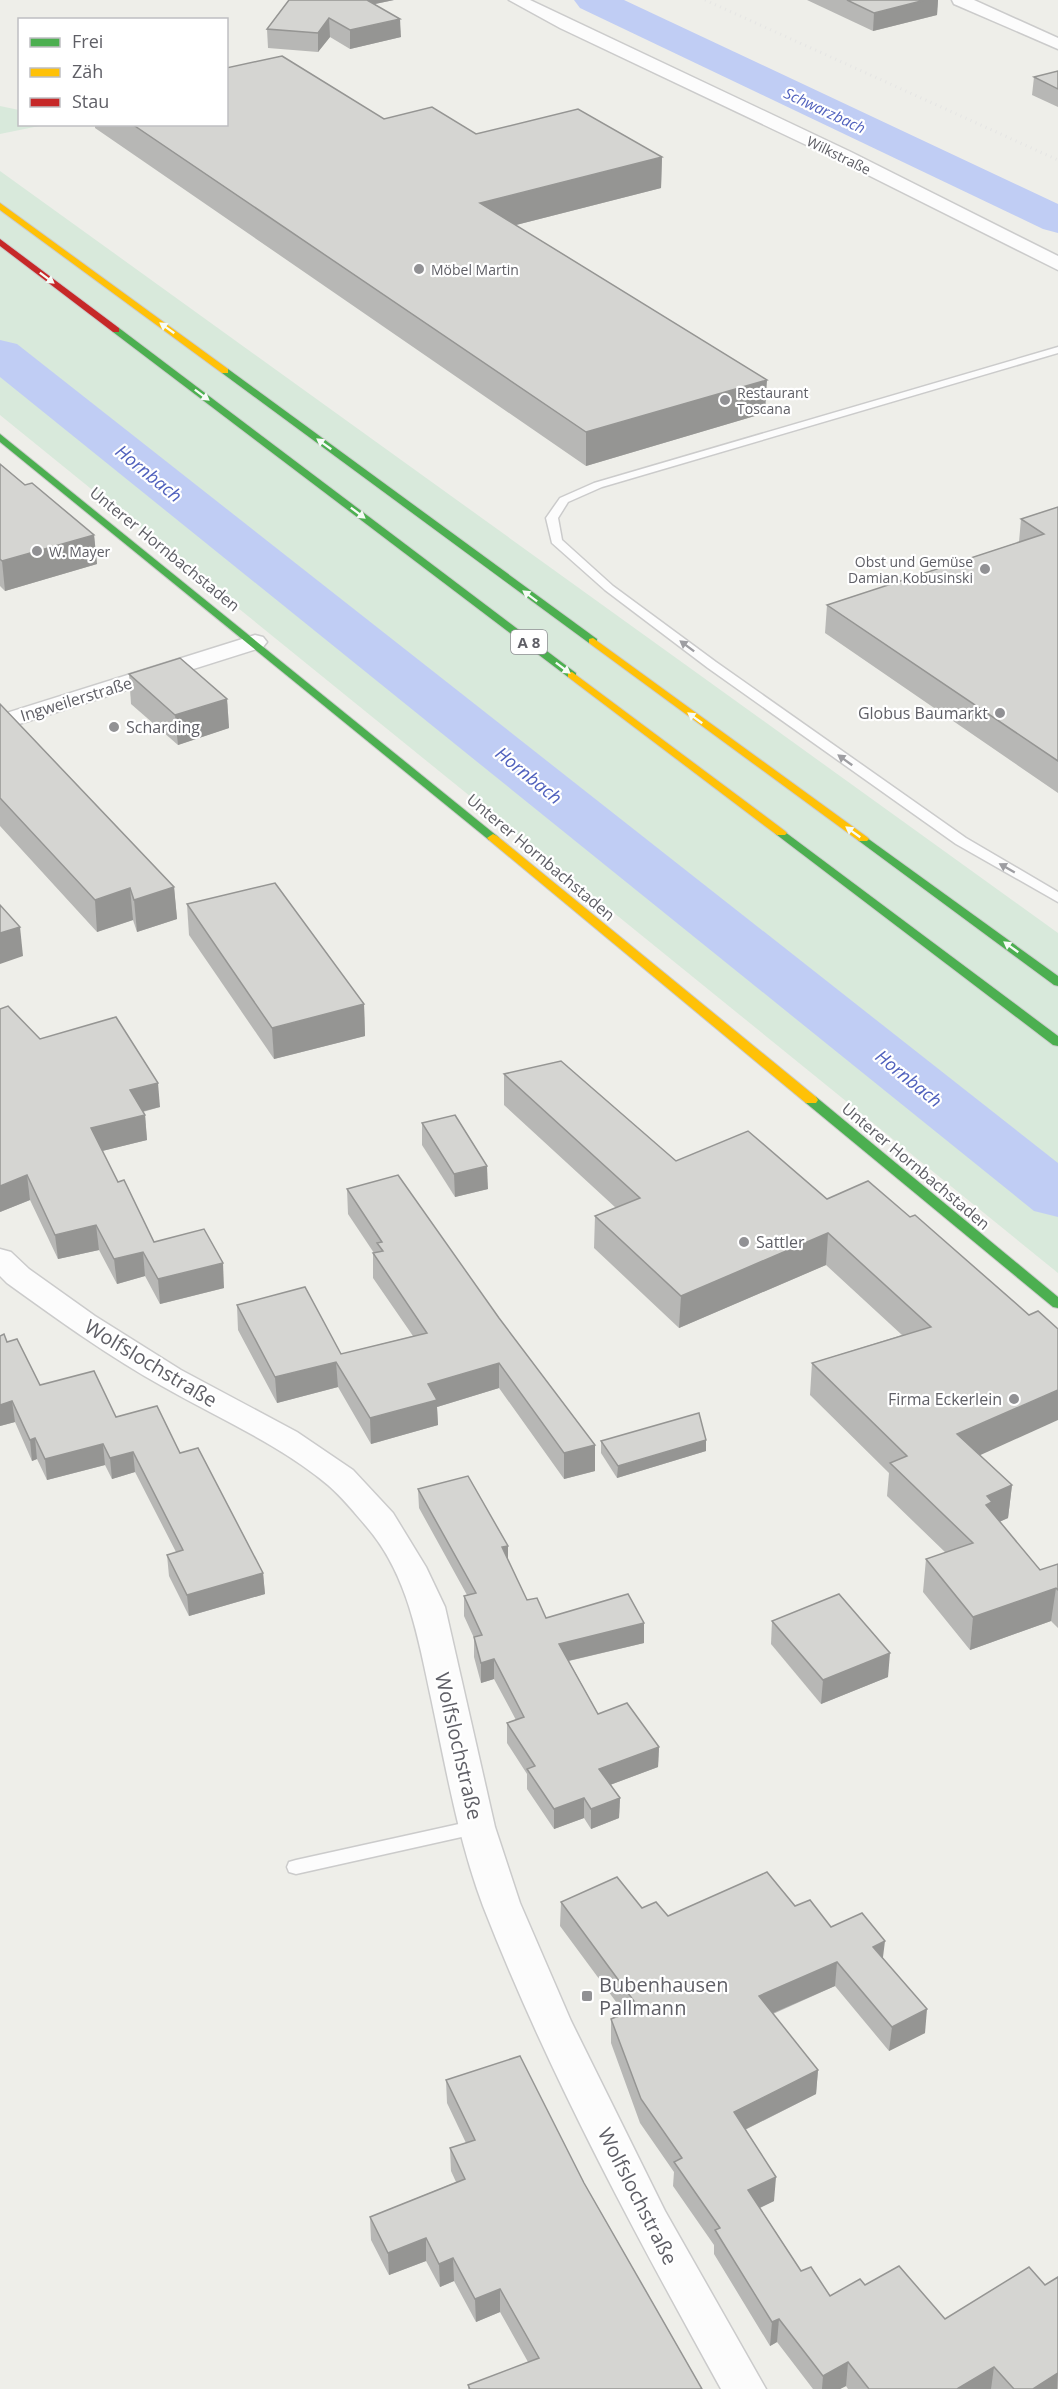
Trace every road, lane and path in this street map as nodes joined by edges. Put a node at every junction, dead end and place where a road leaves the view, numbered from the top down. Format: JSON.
{"nodes":[{"id":1,"x":517,"y":0,"type":"edge"},
{"id":2,"x":960,"y":0,"type":"edge"},
{"id":3,"x":1058,"y":44,"type":"edge"},
{"id":4,"x":0,"y":206,"type":"edge"},
{"id":5,"x":0,"y":242,"type":"edge"},
{"id":6,"x":1058,"y":264,"type":"edge"},
{"id":7,"x":1058,"y":350,"type":"edge"},
{"id":8,"x":0,"y":437,"type":"edge"},
{"id":9,"x":255,"y":642,"type":"junction"},
{"id":10,"x":0,"y":723,"type":"edge"},
{"id":11,"x":1058,"y":898,"type":"edge"},
{"id":12,"x":1058,"y":982,"type":"edge"},
{"id":13,"x":1058,"y":1042,"type":"edge"},
{"id":14,"x":0,"y":1258,"type":"edge"},
{"id":15,"x":1058,"y":1305,"type":"edge"},
{"id":16,"x":477,"y":1827,"type":"junction"},
{"id":17,"x":296,"y":1867,"type":"dead end"},
{"id":18,"x":744,"y":2389,"type":"edge"}],
"edges":[{"from":1,"to":6,"type":"street","name":"Wilkstraße"},
{"from":2,"to":3,"type":"street"},
{"from":12,"to":4,"type":"main road","number":"A 8","one_way":true},
{"from":5,"to":13,"type":"main road","number":"A 8","one_way":true},
{"from":11,"to":7,"type":"lane","one_way":true},
{"from":8,"to":9,"type":"main road","name":"Unterer Hornbachstaden"},
{"from":9,"to":10,"type":"street","name":"Ingweilerstraße"},
{"from":9,"to":15,"type":"main road","name":"Unterer Hornbachstaden"},
{"from":14,"to":16,"type":"street","name":"Wolfslochstraße"},
{"from":16,"to":17,"type":"lane"},
{"from":16,"to":18,"type":"street","name":"Wolfslochstraße"}]}
